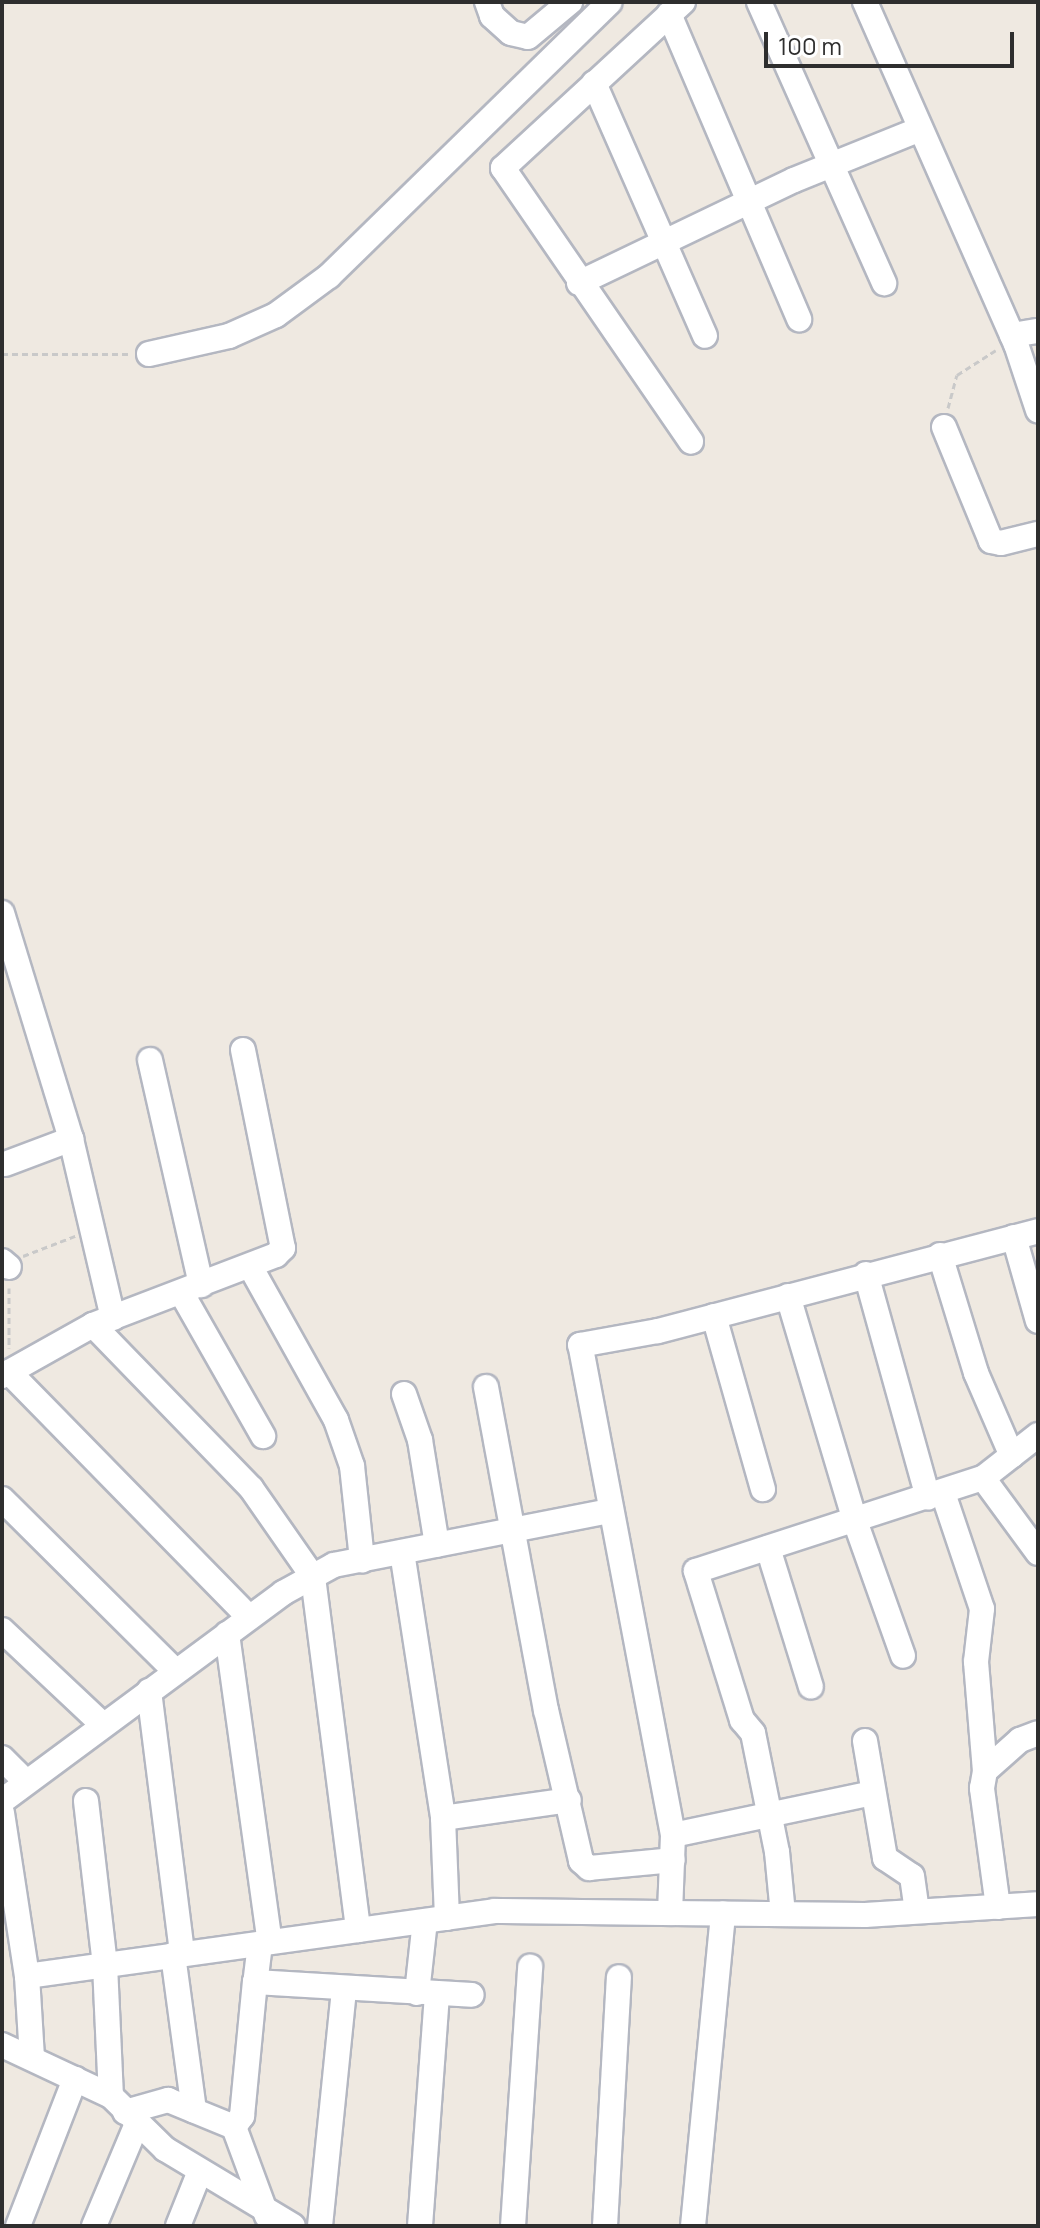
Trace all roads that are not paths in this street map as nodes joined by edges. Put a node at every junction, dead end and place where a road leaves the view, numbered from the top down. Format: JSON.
{"nodes":[{"id":1,"x":487,"y":2,"type":"edge"},
{"id":2,"x":570,"y":2,"type":"edge"},
{"id":3,"x":610,"y":2,"type":"edge"},
{"id":4,"x":759,"y":2,"type":"edge"},
{"id":5,"x":865,"y":2,"type":"edge"},
{"id":6,"x":676,"y":8,"type":"edge"},
{"id":7,"x":594,"y":83,"type":"junction"},
{"id":8,"x":920,"y":129,"type":"junction"},
{"id":9,"x":830,"y":166,"type":"junction"},
{"id":10,"x":747,"y":203,"type":"junction"},
{"id":11,"x":661,"y":244,"type":"junction"},
{"id":12,"x":579,"y":283,"type":"junction"},
{"id":13,"x":884,"y":283,"type":"dead end"},
{"id":14,"x":799,"y":319,"type":"dead end"},
{"id":15,"x":1038,"y":331,"type":"edge"},
{"id":16,"x":1012,"y":335,"type":"junction"},
{"id":17,"x":705,"y":336,"type":"dead end"},
{"id":18,"x":149,"y":354,"type":"road end"},
{"id":19,"x":1038,"y":410,"type":"edge"},
{"id":20,"x":944,"y":427,"type":"road end"},
{"id":21,"x":691,"y":442,"type":"dead end"},
{"id":22,"x":1038,"y":534,"type":"edge"},
{"id":23,"x":2,"y":913,"type":"edge"},
{"id":24,"x":243,"y":1050,"type":"dead end"},
{"id":25,"x":150,"y":1060,"type":"dead end"},
{"id":26,"x":71,"y":1139,"type":"junction"},
{"id":27,"x":5,"y":1164,"type":"dead end"},
{"id":28,"x":1026,"y":1234,"type":"edge"},
{"id":29,"x":940,"y":1255,"type":"junction"},
{"id":30,"x":250,"y":1266,"type":"junction"},
{"id":31,"x":866,"y":1274,"type":"junction"},
{"id":32,"x":191,"y":1288,"type":"junction"},
{"id":33,"x":788,"y":1296,"type":"junction"},
{"id":34,"x":714,"y":1316,"type":"junction"},
{"id":35,"x":1038,"y":1321,"type":"edge"},
{"id":36,"x":103,"y":1322,"type":"junction"},
{"id":37,"x":6,"y":1374,"type":"edge"},
{"id":38,"x":486,"y":1387,"type":"dead end"},
{"id":39,"x":404,"y":1394,"type":"dead end"},
{"id":40,"x":1038,"y":1435,"type":"edge"},
{"id":41,"x":263,"y":1436,"type":"dead end"},
{"id":42,"x":1012,"y":1456,"type":"junction"},
{"id":43,"x":983,"y":1478,"type":"junction"},
{"id":44,"x":763,"y":1489,"type":"dead end"},
{"id":45,"x":935,"y":1496,"type":"junction"},
{"id":46,"x":2,"y":1499,"type":"edge"},
{"id":47,"x":608,"y":1511,"type":"junction"},
{"id":48,"x":855,"y":1521,"type":"junction"},
{"id":49,"x":515,"y":1529,"type":"junction"},
{"id":50,"x":437,"y":1545,"type":"junction"},
{"id":51,"x":768,"y":1548,"type":"junction"},
{"id":52,"x":402,"y":1552,"type":"junction"},
{"id":53,"x":1038,"y":1553,"type":"edge"},
{"id":54,"x":362,"y":1560,"type":"junction"},
{"id":55,"x":313,"y":1577,"type":"junction"},
{"id":56,"x":249,"y":1617,"type":"junction"},
{"id":57,"x":2,"y":1630,"type":"edge"},
{"id":58,"x":227,"y":1634,"type":"junction"},
{"id":59,"x":903,"y":1656,"type":"dead end"},
{"id":60,"x":176,"y":1672,"type":"junction"},
{"id":61,"x":811,"y":1687,"type":"dead end"},
{"id":62,"x":149,"y":1691,"type":"junction"},
{"id":63,"x":103,"y":1725,"type":"junction"},
{"id":64,"x":1038,"y":1733,"type":"edge"},
{"id":65,"x":865,"y":1741,"type":"dead end"},
{"id":66,"x":2,"y":1758,"type":"edge"},
{"id":67,"x":985,"y":1771,"type":"junction"},
{"id":68,"x":26,"y":1782,"type":"junction"},
{"id":69,"x":873,"y":1793,"type":"junction"},
{"id":70,"x":569,"y":1800,"type":"junction"},
{"id":71,"x":2,"y":1801,"type":"edge"},
{"id":72,"x":86,"y":1801,"type":"dead end"},
{"id":73,"x":2,"y":1813,"type":"edge"},
{"id":74,"x":770,"y":1814,"type":"junction"},
{"id":75,"x":443,"y":1818,"type":"junction"},
{"id":76,"x":673,"y":1835,"type":"junction"},
{"id":77,"x":673,"y":1860,"type":"junction"},
{"id":78,"x":1038,"y":1904,"type":"edge"},
{"id":79,"x":998,"y":1907,"type":"junction"},
{"id":80,"x":917,"y":1911,"type":"junction"},
{"id":81,"x":670,"y":1913,"type":"junction"},
{"id":82,"x":723,"y":1913,"type":"junction"},
{"id":83,"x":783,"y":1914,"type":"junction"},
{"id":84,"x":436,"y":1919,"type":"junction"},
{"id":85,"x":358,"y":1930,"type":"junction"},
{"id":86,"x":265,"y":1943,"type":"junction"},
{"id":87,"x":177,"y":1955,"type":"junction"},
{"id":88,"x":105,"y":1965,"type":"junction"},
{"id":89,"x":530,"y":1967,"type":"dead end"},
{"id":90,"x":27,"y":1976,"type":"junction"},
{"id":91,"x":619,"y":1977,"type":"dead end"},
{"id":92,"x":255,"y":1982,"type":"junction"},
{"id":93,"x":344,"y":1988,"type":"junction"},
{"id":94,"x":427,"y":1994,"type":"junction"},
{"id":95,"x":472,"y":1995,"type":"dead end"},
{"id":96,"x":2,"y":2045,"type":"edge"},
{"id":97,"x":32,"y":2058,"type":"junction"},
{"id":98,"x":75,"y":2079,"type":"junction"},
{"id":99,"x":124,"y":2111,"type":"junction"},
{"id":100,"x":194,"y":2111,"type":"junction"},
{"id":101,"x":234,"y":2127,"type":"junction"},
{"id":102,"x":200,"y":2171,"type":"junction"},
{"id":103,"x":267,"y":2219,"type":"edge"},
{"id":104,"x":18,"y":2226,"type":"edge"},
{"id":105,"x":94,"y":2226,"type":"edge"},
{"id":106,"x":178,"y":2226,"type":"edge"},
{"id":107,"x":293,"y":2226,"type":"edge"},
{"id":108,"x":320,"y":2226,"type":"edge"},
{"id":109,"x":420,"y":2226,"type":"edge"},
{"id":110,"x":513,"y":2226,"type":"edge"},
{"id":111,"x":605,"y":2226,"type":"edge"},
{"id":112,"x":693,"y":2226,"type":"edge"}],
"edges":[{"from":1,"to":2,"type":"street"},
{"from":3,"to":18,"type":"street"},
{"from":4,"to":9,"type":"street"},
{"from":5,"to":8,"type":"street"},
{"from":6,"to":7,"type":"street"},
{"from":6,"to":10,"type":"street"},
{"from":7,"to":11,"type":"street"},
{"from":7,"to":12,"type":"street"},
{"from":8,"to":9,"type":"street"},
{"from":8,"to":16,"type":"street"},
{"from":9,"to":10,"type":"street"},
{"from":9,"to":13,"type":"street"},
{"from":10,"to":11,"type":"street"},
{"from":10,"to":14,"type":"street"},
{"from":11,"to":12,"type":"street"},
{"from":11,"to":17,"type":"street"},
{"from":12,"to":21,"type":"street"},
{"from":15,"to":16,"type":"street"},
{"from":16,"to":19,"type":"street"},
{"from":20,"to":22,"type":"street"},
{"from":23,"to":26,"type":"street"},
{"from":24,"to":30,"type":"street"},
{"from":25,"to":32,"type":"street"},
{"from":26,"to":27,"type":"street"},
{"from":26,"to":36,"type":"street"},
{"from":28,"to":29,"type":"street"},
{"from":28,"to":35,"type":"street"},
{"from":29,"to":31,"type":"street"},
{"from":29,"to":42,"type":"street"},
{"from":30,"to":32,"type":"street"},
{"from":30,"to":54,"type":"street"},
{"from":31,"to":33,"type":"street"},
{"from":31,"to":45,"type":"street"},
{"from":32,"to":36,"type":"street"},
{"from":32,"to":41,"type":"street"},
{"from":33,"to":34,"type":"street"},
{"from":33,"to":48,"type":"street"},
{"from":34,"to":44,"type":"street"},
{"from":34,"to":47,"type":"street"},
{"from":36,"to":37,"type":"street"},
{"from":36,"to":55,"type":"street"},
{"from":37,"to":56,"type":"street"},
{"from":38,"to":49,"type":"street"},
{"from":39,"to":50,"type":"street"},
{"from":40,"to":42,"type":"street"},
{"from":42,"to":43,"type":"street"},
{"from":43,"to":45,"type":"street"},
{"from":43,"to":53,"type":"street"},
{"from":45,"to":48,"type":"street"},
{"from":45,"to":67,"type":"street"},
{"from":46,"to":60,"type":"street"},
{"from":47,"to":49,"type":"street"},
{"from":47,"to":76,"type":"street"},
{"from":48,"to":51,"type":"street"},
{"from":48,"to":59,"type":"street"},
{"from":49,"to":50,"type":"street"},
{"from":49,"to":70,"type":"street"},
{"from":50,"to":52,"type":"street"},
{"from":51,"to":61,"type":"street"},
{"from":51,"to":74,"type":"street"},
{"from":52,"to":54,"type":"street"},
{"from":52,"to":75,"type":"street"},
{"from":54,"to":55,"type":"street"},
{"from":55,"to":56,"type":"street"},
{"from":55,"to":85,"type":"street"},
{"from":56,"to":58,"type":"street"},
{"from":57,"to":63,"type":"street"},
{"from":58,"to":60,"type":"street"},
{"from":58,"to":86,"type":"street"},
{"from":60,"to":62,"type":"street"},
{"from":62,"to":63,"type":"street"},
{"from":62,"to":87,"type":"street"},
{"from":63,"to":68,"type":"street"},
{"from":64,"to":67,"type":"street"},
{"from":65,"to":69,"type":"street"},
{"from":66,"to":68,"type":"street"},
{"from":67,"to":79,"type":"street"},
{"from":68,"to":71,"type":"street"},
{"from":69,"to":74,"type":"street"},
{"from":69,"to":80,"type":"street"},
{"from":70,"to":75,"type":"street"},
{"from":70,"to":77,"type":"street"},
{"from":72,"to":88,"type":"street"},
{"from":73,"to":90,"type":"street"},
{"from":74,"to":76,"type":"street"},
{"from":74,"to":83,"type":"street"},
{"from":75,"to":84,"type":"street"},
{"from":76,"to":77,"type":"street"},
{"from":77,"to":81,"type":"street"},
{"from":78,"to":79,"type":"street"},
{"from":79,"to":80,"type":"street"},
{"from":80,"to":83,"type":"street"},
{"from":81,"to":82,"type":"street"},
{"from":81,"to":84,"type":"street"},
{"from":82,"to":83,"type":"street"},
{"from":82,"to":112,"type":"street"},
{"from":84,"to":85,"type":"street"},
{"from":84,"to":94,"type":"street"},
{"from":85,"to":86,"type":"street"},
{"from":86,"to":87,"type":"street"},
{"from":86,"to":92,"type":"street"},
{"from":87,"to":88,"type":"street"},
{"from":87,"to":100,"type":"street"},
{"from":88,"to":90,"type":"street"},
{"from":88,"to":99,"type":"street"},
{"from":89,"to":110,"type":"street"},
{"from":90,"to":97,"type":"street"},
{"from":91,"to":111,"type":"street"},
{"from":92,"to":93,"type":"street"},
{"from":92,"to":101,"type":"street"},
{"from":93,"to":94,"type":"street"},
{"from":93,"to":108,"type":"street"},
{"from":94,"to":95,"type":"street"},
{"from":94,"to":109,"type":"street"},
{"from":96,"to":97,"type":"street"},
{"from":97,"to":98,"type":"street"},
{"from":98,"to":99,"type":"street"},
{"from":98,"to":104,"type":"street"},
{"from":99,"to":100,"type":"street"},
{"from":99,"to":102,"type":"street"},
{"from":99,"to":105,"type":"street"},
{"from":100,"to":101,"type":"street"},
{"from":101,"to":103,"type":"street"},
{"from":102,"to":103,"type":"street"},
{"from":102,"to":106,"type":"street"},
{"from":103,"to":107,"type":"street"}]}
